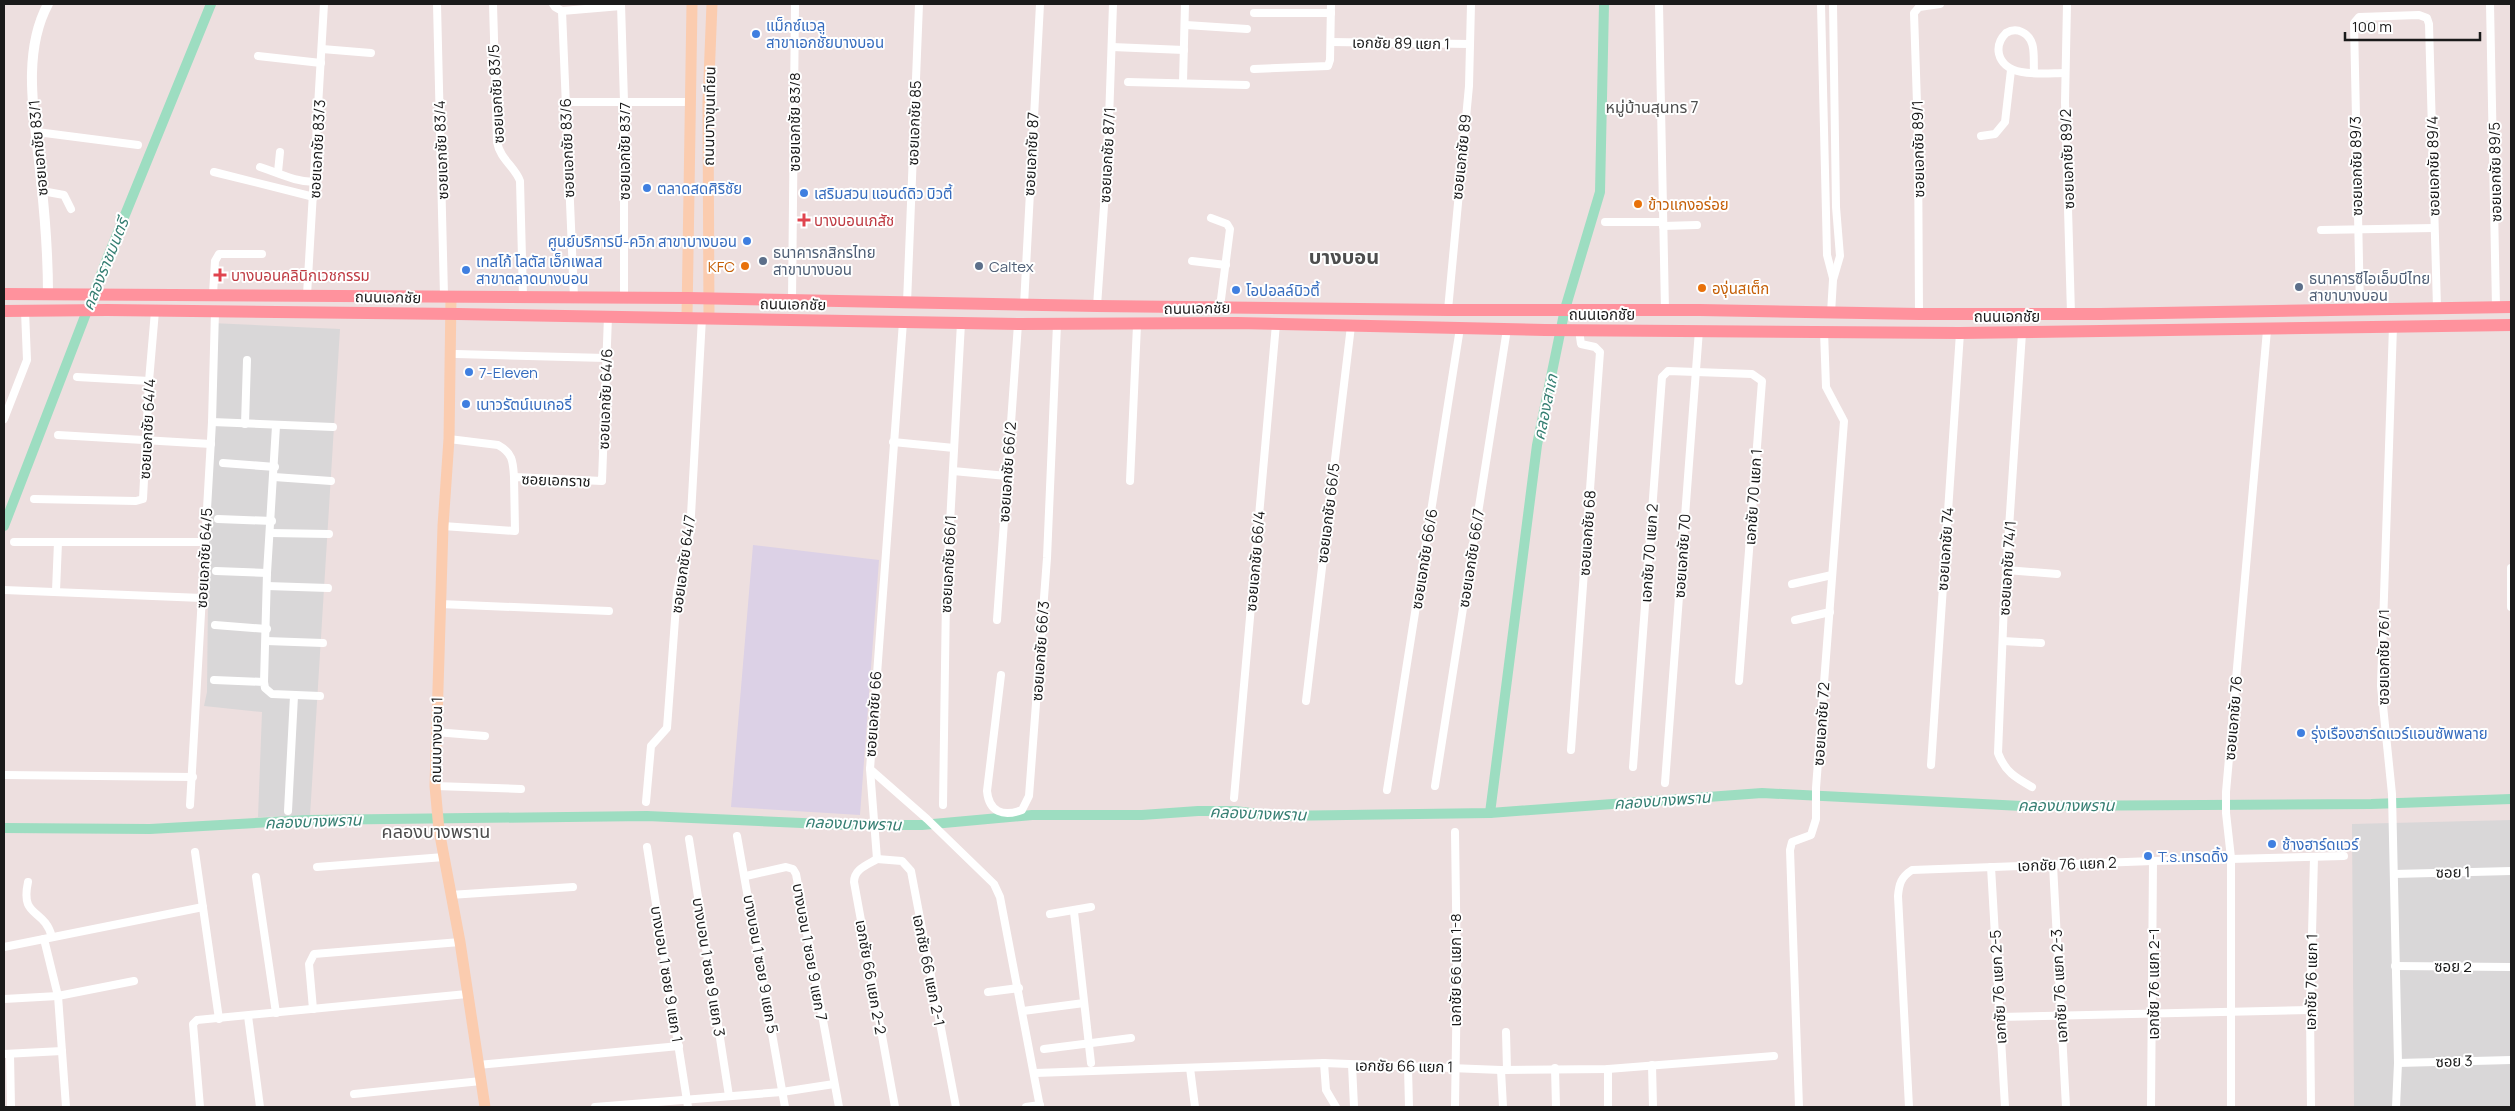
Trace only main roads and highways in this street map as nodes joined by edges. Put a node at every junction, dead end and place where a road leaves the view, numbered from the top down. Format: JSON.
{"nodes":[{"id":1,"x":692,"y":4,"type":"edge"},
{"id":2,"x":712,"y":4,"type":"edge"},
{"id":3,"x":691,"y":102,"type":"junction"},
{"id":4,"x":708,"y":103,"type":"junction"},
{"id":5,"x":4,"y":294,"type":"edge"},
{"id":6,"x":451,"y":296,"type":"junction"},
{"id":7,"x":688,"y":298,"type":"junction"},
{"id":8,"x":708,"y":299,"type":"junction"},
{"id":9,"x":1184,"y":306,"type":"junction"},
{"id":10,"x":1234,"y":306,"type":"junction"},
{"id":11,"x":2511,"y":307,"type":"edge"},
{"id":12,"x":4,"y":311,"type":"edge"},
{"id":13,"x":454,"y":314,"type":"junction"},
{"id":14,"x":687,"y":317,"type":"junction"},
{"id":15,"x":705,"y":318,"type":"junction"},
{"id":16,"x":1237,"y":323,"type":"junction"},
{"id":17,"x":1184,"y":324,"type":"junction"},
{"id":18,"x":2511,"y":325,"type":"edge"},
{"id":19,"x":451,"y":370,"type":"junction"},
{"id":20,"x":485,"y":1107,"type":"edge"}],
"edges":[{"from":1,"to":3,"type":"main road","name":"ถนนบางขุนเทียน"},
{"from":2,"to":4,"type":"main road","name":"ถนนบางขุนเทียน"},
{"from":3,"to":4,"type":"main road"},
{"from":3,"to":7,"type":"main road","name":"ถนนบางขุนเทียน"},
{"from":4,"to":8,"type":"main road","name":"ถนนบางขุนเทียน"},
{"from":5,"to":6,"type":"main road","name":"ถนนเอกชัย"},
{"from":6,"to":7,"type":"main road","name":"ถนนเอกชัย"},
{"from":6,"to":13,"type":"main road","name":"ถนนบางบอน 1"},
{"from":7,"to":8,"type":"main road","name":"ถนนเอกชัย"},
{"from":7,"to":14,"type":"main road","name":"ถนนบางขุนเทียน"},
{"from":8,"to":9,"type":"main road","name":"ถนนเอกชัย"},
{"from":8,"to":15,"type":"main road","name":"ถนนบางขุนเทียน"},
{"from":9,"to":10,"type":"main road","name":"ถนนเอกชัย"},
{"from":9,"to":17,"type":"main road"},
{"from":10,"to":11,"type":"main road","name":"ถนนเอกชัย"},
{"from":10,"to":16,"type":"main road"},
{"from":12,"to":13,"type":"main road","name":"ถนนเอกชัย"},
{"from":13,"to":14,"type":"main road","name":"ถนนเอกชัย"},
{"from":13,"to":19,"type":"main road","name":"ถนนบางบอน 1"},
{"from":13,"to":19,"type":"main road","name":"ถนนบางบอน 1"},
{"from":14,"to":15,"type":"main road","name":"ถนนเอกชัย"},
{"from":15,"to":17,"type":"main road","name":"ถนนเอกชัย"},
{"from":16,"to":17,"type":"main road","name":"ถนนเอกชัย"},
{"from":16,"to":18,"type":"main road","name":"ถนนเอกชัย"},
{"from":19,"to":20,"type":"main road","name":"ถนนบางบอน 1"}]}
